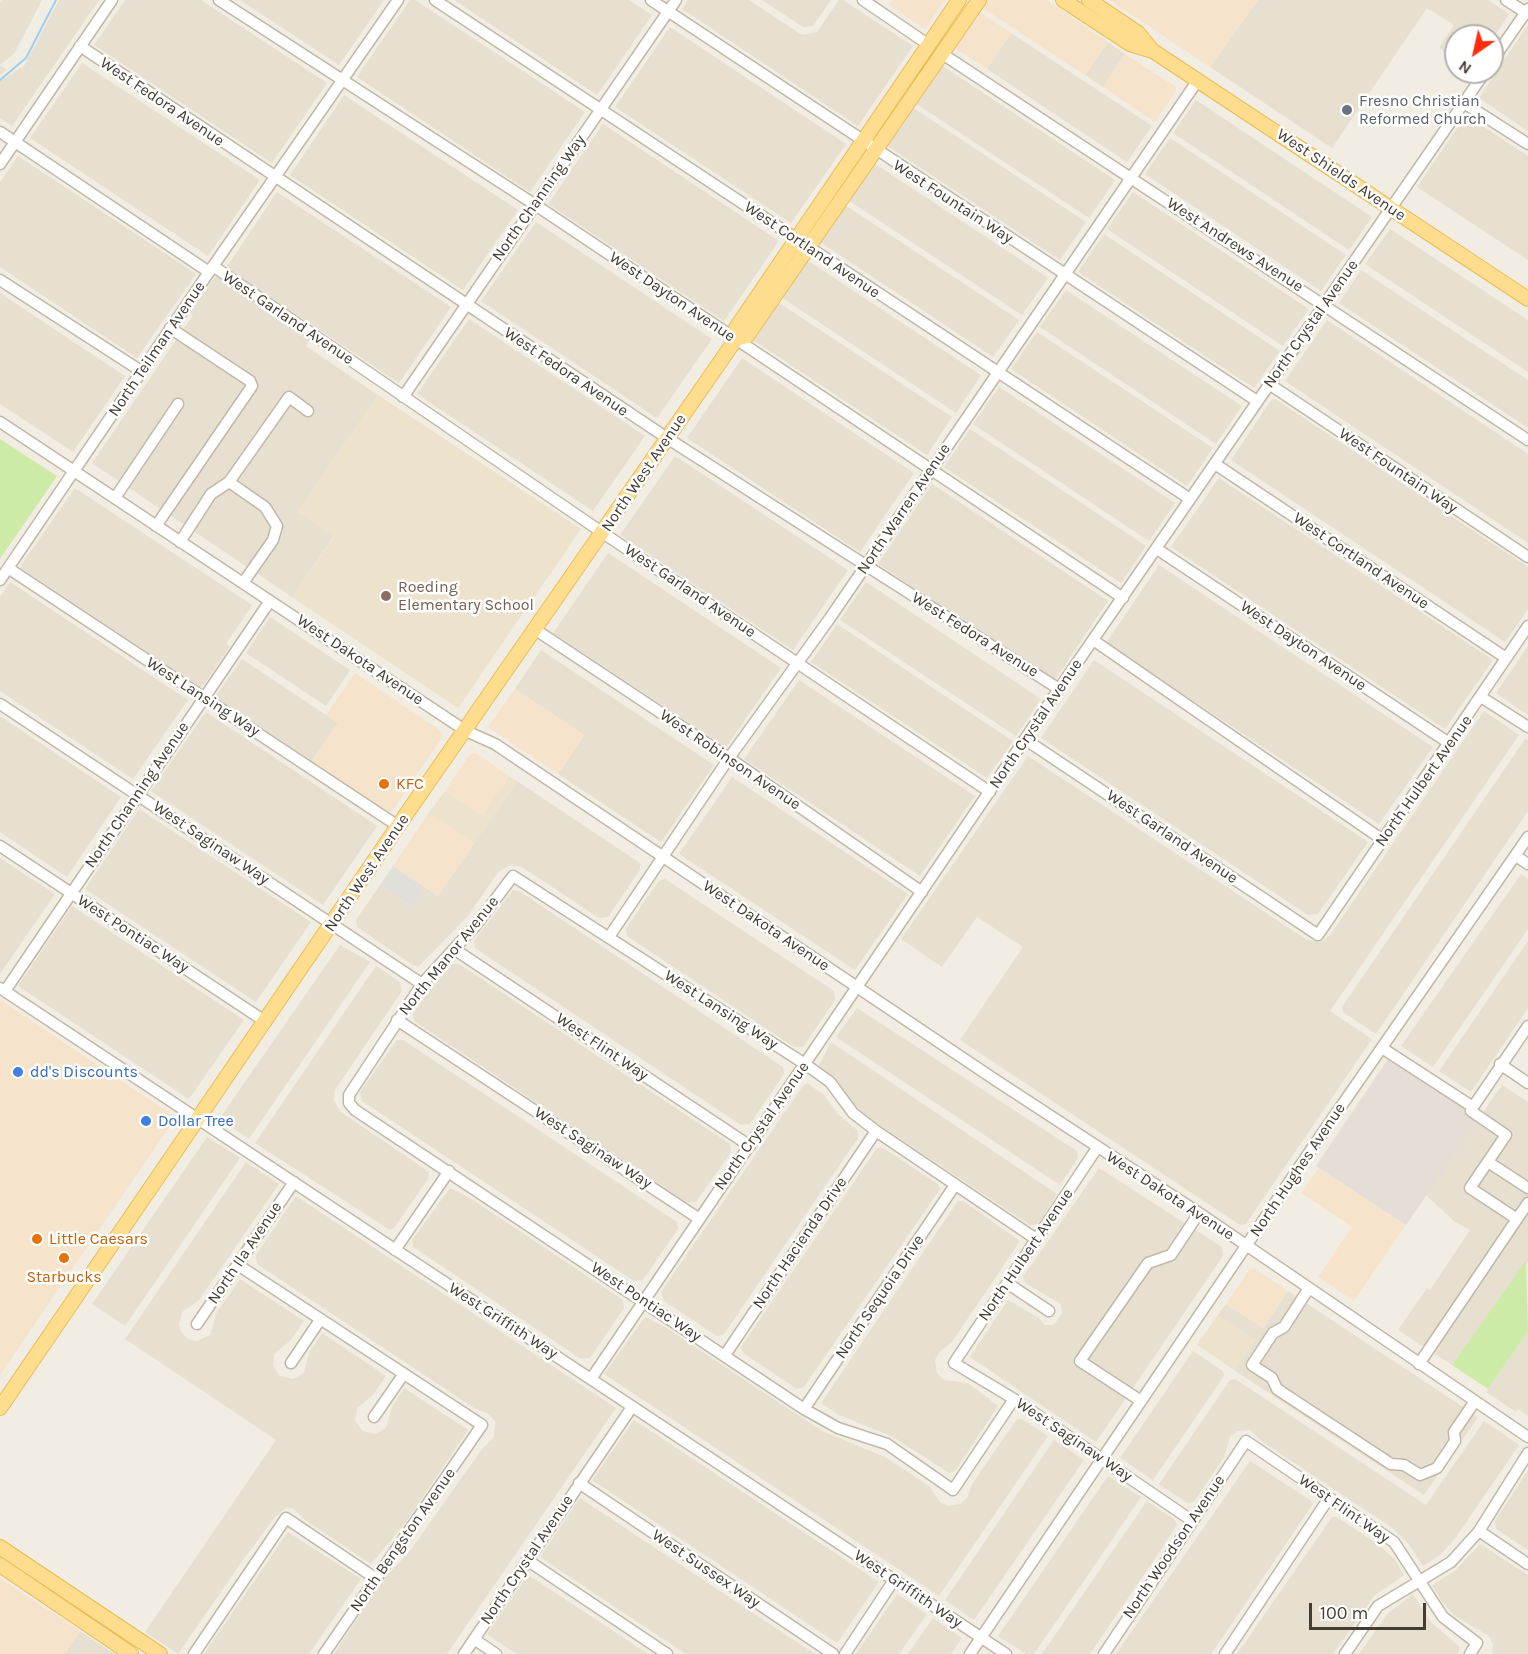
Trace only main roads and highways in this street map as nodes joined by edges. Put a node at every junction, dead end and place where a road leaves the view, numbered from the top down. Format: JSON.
{"nodes":[{"id":1,"x":959,"y":0,"type":"edge"},
{"id":2,"x":979,"y":0,"type":"edge"},
{"id":3,"x":1063,"y":0,"type":"edge"},
{"id":4,"x":1089,"y":0,"type":"edge"},
{"id":5,"x":1153,"y":51,"type":"junction"},
{"id":6,"x":802,"y":243,"type":"junction"},
{"id":7,"x":1528,"y":299,"type":"edge"},
{"id":8,"x":0,"y":1408,"type":"edge"},
{"id":9,"x":0,"y":1547,"type":"edge"},
{"id":10,"x":0,"y":1565,"type":"edge"},
{"id":11,"x":36,"y":1591,"type":"junction"},
{"id":12,"x":90,"y":1627,"type":"junction"},
{"id":13,"x":129,"y":1635,"type":"junction"},
{"id":14,"x":131,"y":1654,"type":"edge"},
{"id":15,"x":145,"y":1654,"type":"edge"},
{"id":16,"x":159,"y":1654,"type":"edge"}],
"edges":[{"from":1,"to":6,"type":"main road","name":"North West Avenue"},
{"from":2,"to":6,"type":"main road","name":"North West Avenue"},
{"from":3,"to":5,"type":"main road","name":"West Shields Avenue"},
{"from":4,"to":5,"type":"main road","name":"West Shields Avenue"},
{"from":5,"to":7,"type":"main road","name":"West Shields Avenue"},
{"from":6,"to":8,"type":"main road","name":"North West Avenue"},
{"from":9,"to":13,"type":"main road"},
{"from":10,"to":11,"type":"main road"},
{"from":11,"to":12,"type":"main road"},
{"from":11,"to":13,"type":"main road"},
{"from":12,"to":14,"type":"main road"},
{"from":12,"to":15,"type":"main road"},
{"from":13,"to":16,"type":"main road"}]}
